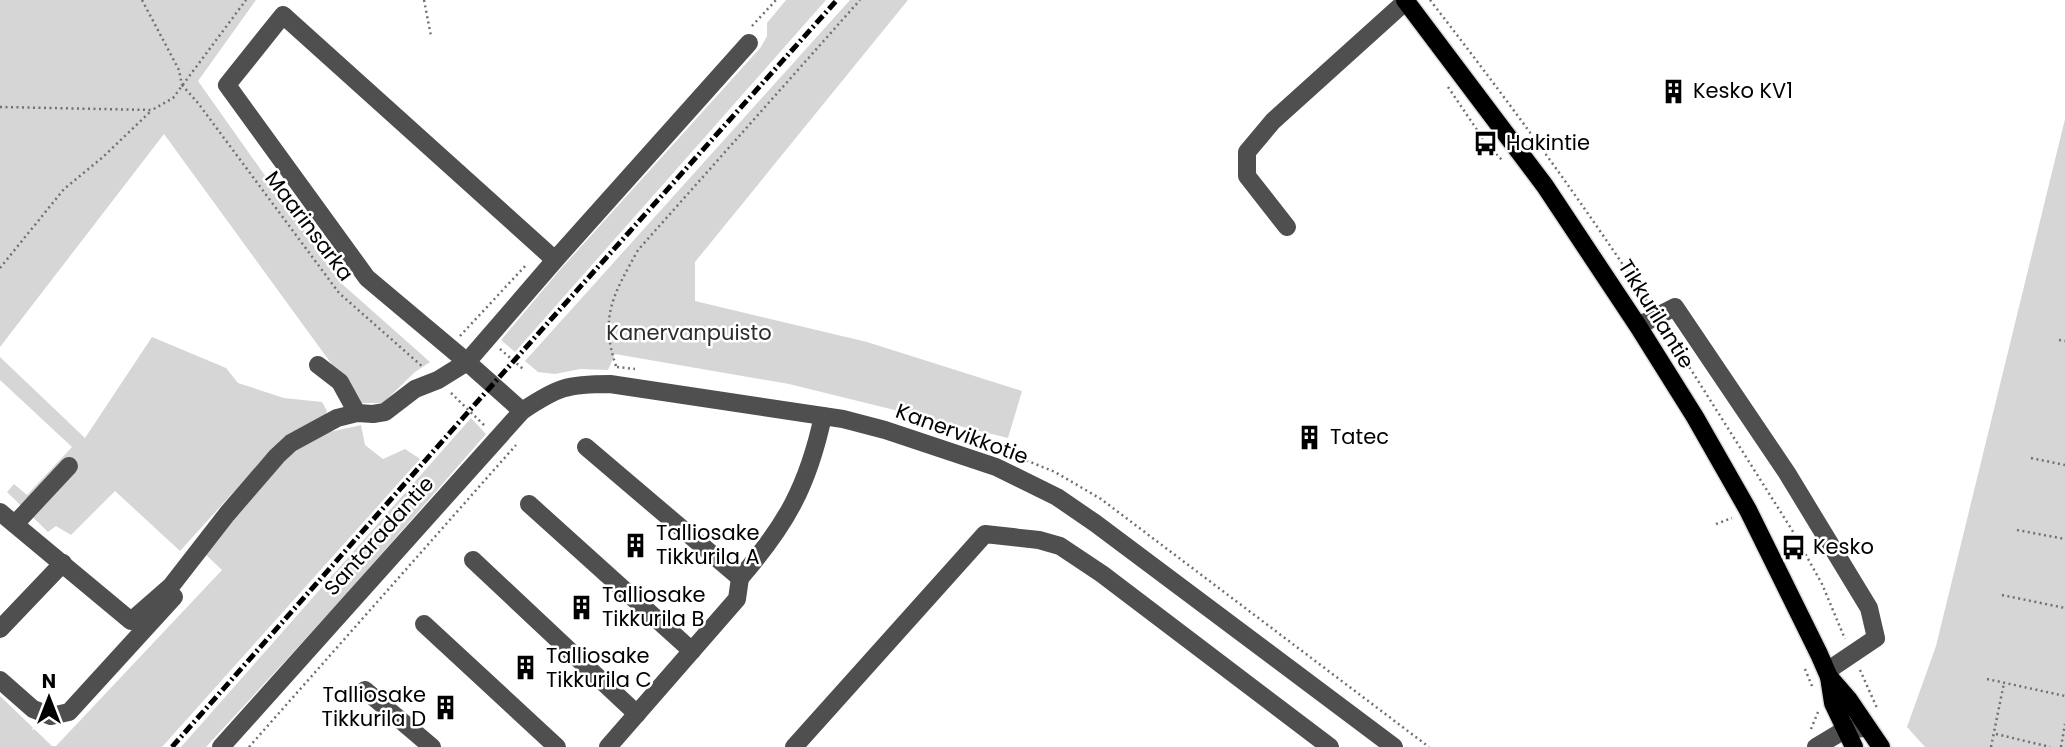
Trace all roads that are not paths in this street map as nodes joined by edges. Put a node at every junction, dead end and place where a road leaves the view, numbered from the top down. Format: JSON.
{"nodes":[{"id":1,"x":1406,"y":1,"type":"edge"},
{"id":2,"x":749,"y":43,"type":"dead end"},
{"id":3,"x":1287,"y":227,"type":"dead end"},
{"id":4,"x":555,"y":260,"type":"junction"},
{"id":5,"x":1638,"y":326,"type":"junction"},
{"id":6,"x":467,"y":362,"type":"junction"},
{"id":7,"x":318,"y":365,"type":"dead end"},
{"id":8,"x":522,"y":411,"type":"junction"},
{"id":9,"x":357,"y":413,"type":"junction"},
{"id":10,"x":823,"y":416,"type":"junction"},
{"id":11,"x":586,"y":447,"type":"dead end"},
{"id":12,"x":69,"y":466,"type":"dead end"},
{"id":13,"x":529,"y":503,"type":"dead end"},
{"id":14,"x":0,"y":512,"type":"edge"},
{"id":15,"x":15,"y":524,"type":"junction"},
{"id":16,"x":473,"y":560,"type":"dead end"},
{"id":17,"x":64,"y":563,"type":"junction"},
{"id":18,"x":740,"y":578,"type":"junction"},
{"id":19,"x":174,"y":597,"type":"dead end"},
{"id":20,"x":424,"y":624,"type":"dead end"},
{"id":21,"x":0,"y":629,"type":"edge"},
{"id":22,"x":692,"y":651,"type":"junction"},
{"id":23,"x":1828,"y":674,"type":"junction"},
{"id":24,"x":0,"y":680,"type":"edge"},
{"id":25,"x":365,"y":690,"type":"dead end"},
{"id":26,"x":637,"y":714,"type":"junction"},
{"id":27,"x":1867,"y":728,"type":"junction"},
{"id":28,"x":1846,"y":729,"type":"junction"},
{"id":29,"x":221,"y":747,"type":"edge"},
{"id":30,"x":432,"y":747,"type":"edge"},
{"id":31,"x":557,"y":747,"type":"edge"},
{"id":32,"x":608,"y":747,"type":"edge"},
{"id":33,"x":794,"y":747,"type":"edge"},
{"id":34,"x":1330,"y":747,"type":"edge"},
{"id":35,"x":1394,"y":747,"type":"edge"},
{"id":36,"x":1816,"y":747,"type":"edge"},
{"id":37,"x":1853,"y":747,"type":"edge"},
{"id":38,"x":1881,"y":747,"type":"edge"}],
"edges":[{"from":1,"to":3,"type":"street"},
{"from":1,"to":5,"type":"main road","name":"Tikkurilantie"},
{"from":2,"to":4,"type":"street"},
{"from":4,"to":6,"type":"street"},
{"from":4,"to":6,"type":"street"},
{"from":5,"to":23,"type":"main road","name":"Tikkurilantie"},
{"from":5,"to":23,"type":"street"},
{"from":6,"to":8,"type":"street"},
{"from":6,"to":9,"type":"street"},
{"from":7,"to":9,"type":"street"},
{"from":8,"to":10,"type":"street","name":"Kanervikkotie"},
{"from":8,"to":29,"type":"street","name":"Santaradantie"},
{"from":9,"to":17,"type":"street"},
{"from":10,"to":18,"type":"street"},
{"from":10,"to":35,"type":"street","name":"Kanervikkotie"},
{"from":11,"to":18,"type":"street"},
{"from":12,"to":15,"type":"street"},
{"from":13,"to":22,"type":"street"},
{"from":14,"to":15,"type":"street"},
{"from":15,"to":17,"type":"street"},
{"from":16,"to":26,"type":"street"},
{"from":17,"to":21,"type":"street"},
{"from":18,"to":22,"type":"street"},
{"from":19,"to":24,"type":"street"},
{"from":20,"to":31,"type":"street"},
{"from":22,"to":26,"type":"street"},
{"from":23,"to":27,"type":"main road","name":"Tikkurilantie"},
{"from":23,"to":28,"type":"main road","name":"Tikkurilantie"},
{"from":25,"to":30,"type":"street"},
{"from":26,"to":32,"type":"street"},
{"from":27,"to":28,"type":"street"},
{"from":27,"to":37,"type":"street"},
{"from":27,"to":38,"type":"main road","name":"Tikkurilantie"},
{"from":28,"to":36,"type":"street"},
{"from":28,"to":37,"type":"main road","name":"Tikkurilantie"},
{"from":33,"to":34,"type":"street"}]}
